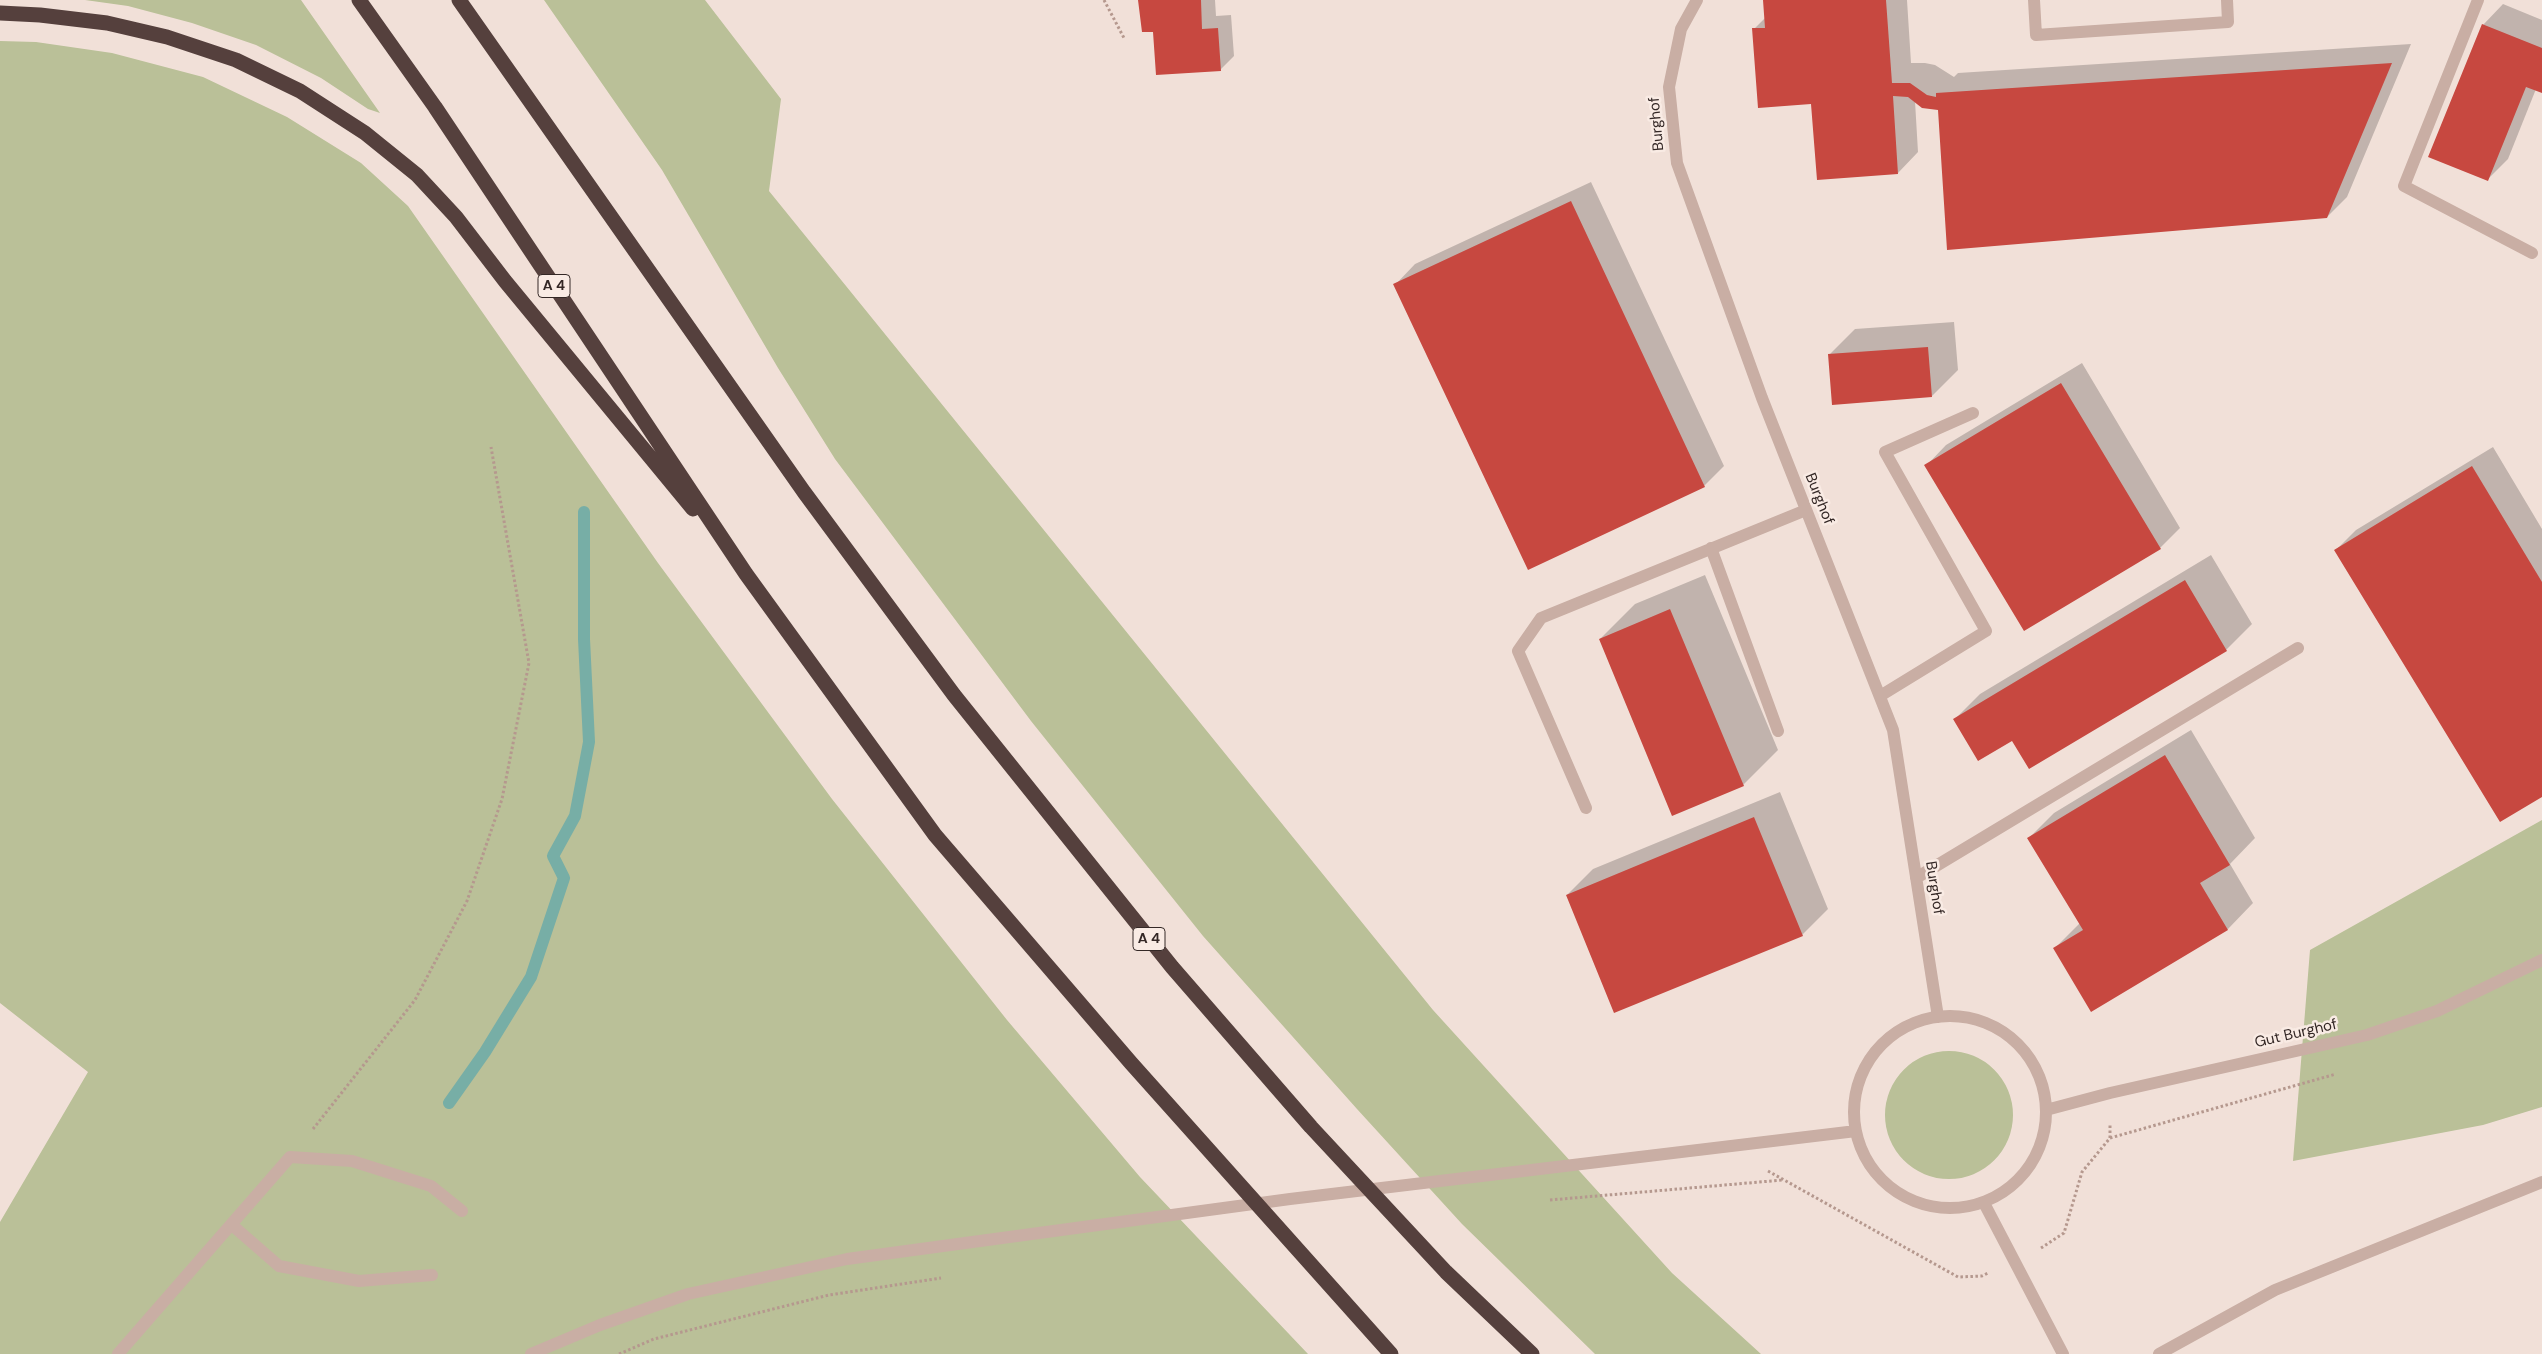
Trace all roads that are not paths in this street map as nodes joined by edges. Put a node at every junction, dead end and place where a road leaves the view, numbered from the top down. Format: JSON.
{"nodes":[{"id":1,"x":360,"y":0,"type":"edge"},
{"id":2,"x":458,"y":0,"type":"edge"},
{"id":3,"x":1697,"y":0,"type":"edge"},
{"id":4,"x":2034,"y":0,"type":"edge"},
{"id":5,"x":2227,"y":0,"type":"edge"},
{"id":6,"x":2478,"y":0,"type":"edge"},
{"id":7,"x":0,"y":13,"type":"edge"},
{"id":8,"x":2532,"y":253,"type":"dead end"},
{"id":9,"x":1973,"y":413,"type":"dead end"},
{"id":10,"x":1806,"y":510,"type":"junction"},
{"id":11,"x":1711,"y":548,"type":"junction"},
{"id":12,"x":746,"y":574,"type":"junction"},
{"id":13,"x":2298,"y":648,"type":"dead end"},
{"id":14,"x":1880,"y":696,"type":"junction"},
{"id":15,"x":1778,"y":731,"type":"dead end"},
{"id":16,"x":1586,"y":808,"type":"dead end"},
{"id":17,"x":1916,"y":878,"type":"junction"},
{"id":18,"x":2542,"y":960,"type":"edge"},
{"id":19,"x":1938,"y":1017,"type":"junction"},
{"id":20,"x":2046,"y":1110,"type":"junction"},
{"id":21,"x":1856,"y":1131,"type":"junction"},
{"id":22,"x":2542,"y":1182,"type":"edge"},
{"id":23,"x":1984,"y":1203,"type":"junction"},
{"id":24,"x":462,"y":1211,"type":"dead end"},
{"id":25,"x":232,"y":1225,"type":"junction"},
{"id":26,"x":432,"y":1275,"type":"dead end"},
{"id":27,"x":118,"y":1354,"type":"edge"},
{"id":28,"x":531,"y":1354,"type":"edge"},
{"id":29,"x":1391,"y":1354,"type":"edge"},
{"id":30,"x":1532,"y":1354,"type":"edge"},
{"id":31,"x":2063,"y":1354,"type":"edge"},
{"id":32,"x":2160,"y":1354,"type":"edge"}],
"edges":[{"from":1,"to":12,"type":"highway","number":"A 4"},
{"from":2,"to":30,"type":"highway","number":"A 4"},
{"from":3,"to":10,"type":"street","name":"Burghof"},
{"from":4,"to":5,"type":"street"},
{"from":6,"to":8,"type":"street"},
{"from":7,"to":12,"type":"highway"},
{"from":9,"to":14,"type":"street"},
{"from":10,"to":11,"type":"street"},
{"from":10,"to":14,"type":"street","name":"Burghof"},
{"from":11,"to":15,"type":"street"},
{"from":11,"to":16,"type":"street"},
{"from":12,"to":29,"type":"highway","number":"A 4"},
{"from":13,"to":17,"type":"street"},
{"from":14,"to":17,"type":"street","name":"Burghof"},
{"from":17,"to":19,"type":"street","name":"Burghof"},
{"from":18,"to":20,"type":"street","name":"Gut Burghof"},
{"from":19,"to":20,"type":"street"},
{"from":19,"to":21,"type":"street"},
{"from":20,"to":23,"type":"street"},
{"from":21,"to":23,"type":"street"},
{"from":21,"to":28,"type":"street"},
{"from":22,"to":32,"type":"street"},
{"from":23,"to":31,"type":"street"},
{"from":24,"to":25,"type":"street"},
{"from":25,"to":26,"type":"street"},
{"from":25,"to":27,"type":"street"}]}
